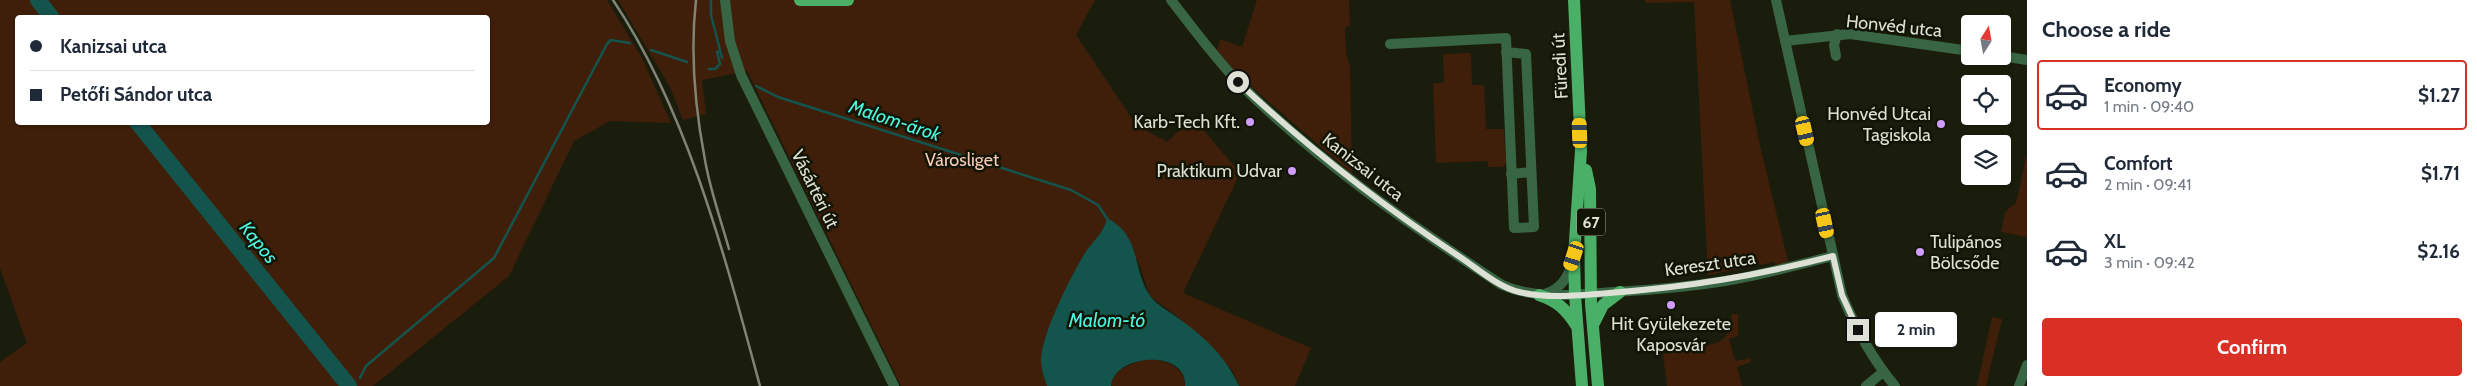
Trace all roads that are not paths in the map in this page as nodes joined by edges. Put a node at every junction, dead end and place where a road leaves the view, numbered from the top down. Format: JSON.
{"nodes":[{"id":1,"x":725,"y":0,"type":"edge"},
{"id":2,"x":800,"y":0,"type":"edge"},
{"id":3,"x":848,"y":0,"type":"edge"},
{"id":4,"x":1171,"y":0,"type":"edge"},
{"id":5,"x":1776,"y":0,"type":"edge"},
{"id":6,"x":1574,"y":2,"type":"edge"},
{"id":7,"x":1837,"y":34,"type":"junction"},
{"id":8,"x":1785,"y":41,"type":"junction"},
{"id":9,"x":1390,"y":44,"type":"dead end"},
{"id":10,"x":1961,"y":50,"type":"edge"},
{"id":11,"x":1506,"y":52,"type":"junction"},
{"id":12,"x":1836,"y":56,"type":"dead end"},
{"id":13,"x":2011,"y":57,"type":"edge"},
{"id":14,"x":2027,"y":60,"type":"edge"},
{"id":15,"x":1581,"y":151,"type":"junction"},
{"id":16,"x":1531,"y":172,"type":"junction"},
{"id":17,"x":1511,"y":174,"type":"junction"},
{"id":18,"x":1574,"y":256,"type":"junction"},
{"id":19,"x":1833,"y":256,"type":"junction"},
{"id":20,"x":1620,"y":292,"type":"junction"},
{"id":21,"x":1591,"y":294,"type":"junction"},
{"id":22,"x":1539,"y":295,"type":"junction"},
{"id":23,"x":1575,"y":295,"type":"junction"},
{"id":24,"x":1577,"y":328,"type":"junction"},
{"id":25,"x":1592,"y":328,"type":"junction"},
{"id":26,"x":2027,"y":365,"type":"edge"},
{"id":27,"x":1883,"y":372,"type":"junction"},
{"id":28,"x":894,"y":386,"type":"edge"},
{"id":29,"x":1582,"y":386,"type":"edge"},
{"id":30,"x":1598,"y":386,"type":"edge"},
{"id":31,"x":1866,"y":386,"type":"edge"},
{"id":32,"x":1895,"y":386,"type":"edge"},
{"id":33,"x":2020,"y":386,"type":"edge"}],
"edges":[{"from":1,"to":28,"type":"street","name":"Vásártéri út"},
{"from":2,"to":3,"type":"main road"},
{"from":4,"to":22,"type":"street","name":"Kanizsai utca"},
{"from":5,"to":8,"type":"street"},
{"from":6,"to":15,"type":"main road","name":"Füredi út","number":"67"},
{"from":7,"to":8,"type":"street"},
{"from":7,"to":10,"type":"street","name":"Honvéd utca"},
{"from":7,"to":12,"type":"street","name":"Honvéd utca"},
{"from":8,"to":19,"type":"street"},
{"from":9,"to":11,"type":"street"},
{"from":11,"to":16,"type":"street"},
{"from":11,"to":17,"type":"street"},
{"from":13,"to":14,"type":"street"},
{"from":15,"to":18,"type":"main road","name":"Füredi út","number":"67"},
{"from":15,"to":21,"type":"main road","name":"Füredi út","number":"67"},
{"from":16,"to":17,"type":"street"},
{"from":16,"to":17,"type":"street"},
{"from":18,"to":22,"type":"street"},
{"from":18,"to":23,"type":"main road","name":"Füredi út","number":"67"},
{"from":19,"to":20,"type":"street","name":"Kereszt utca"},
{"from":19,"to":27,"type":"street"},
{"from":20,"to":21,"type":"street","name":"Kereszt utca"},
{"from":20,"to":25,"type":"main road"},
{"from":21,"to":23,"type":"street","name":"Kanizsai utca"},
{"from":21,"to":25,"type":"main road","number":"67"},
{"from":22,"to":23,"type":"street","name":"Kanizsai utca"},
{"from":22,"to":24,"type":"main road"},
{"from":23,"to":24,"type":"main road","number":"67"},
{"from":24,"to":29,"type":"main road","number":"67"},
{"from":25,"to":30,"type":"main road","number":"67"},
{"from":26,"to":33,"type":"street"},
{"from":27,"to":31,"type":"street"},
{"from":27,"to":32,"type":"street"}]}
